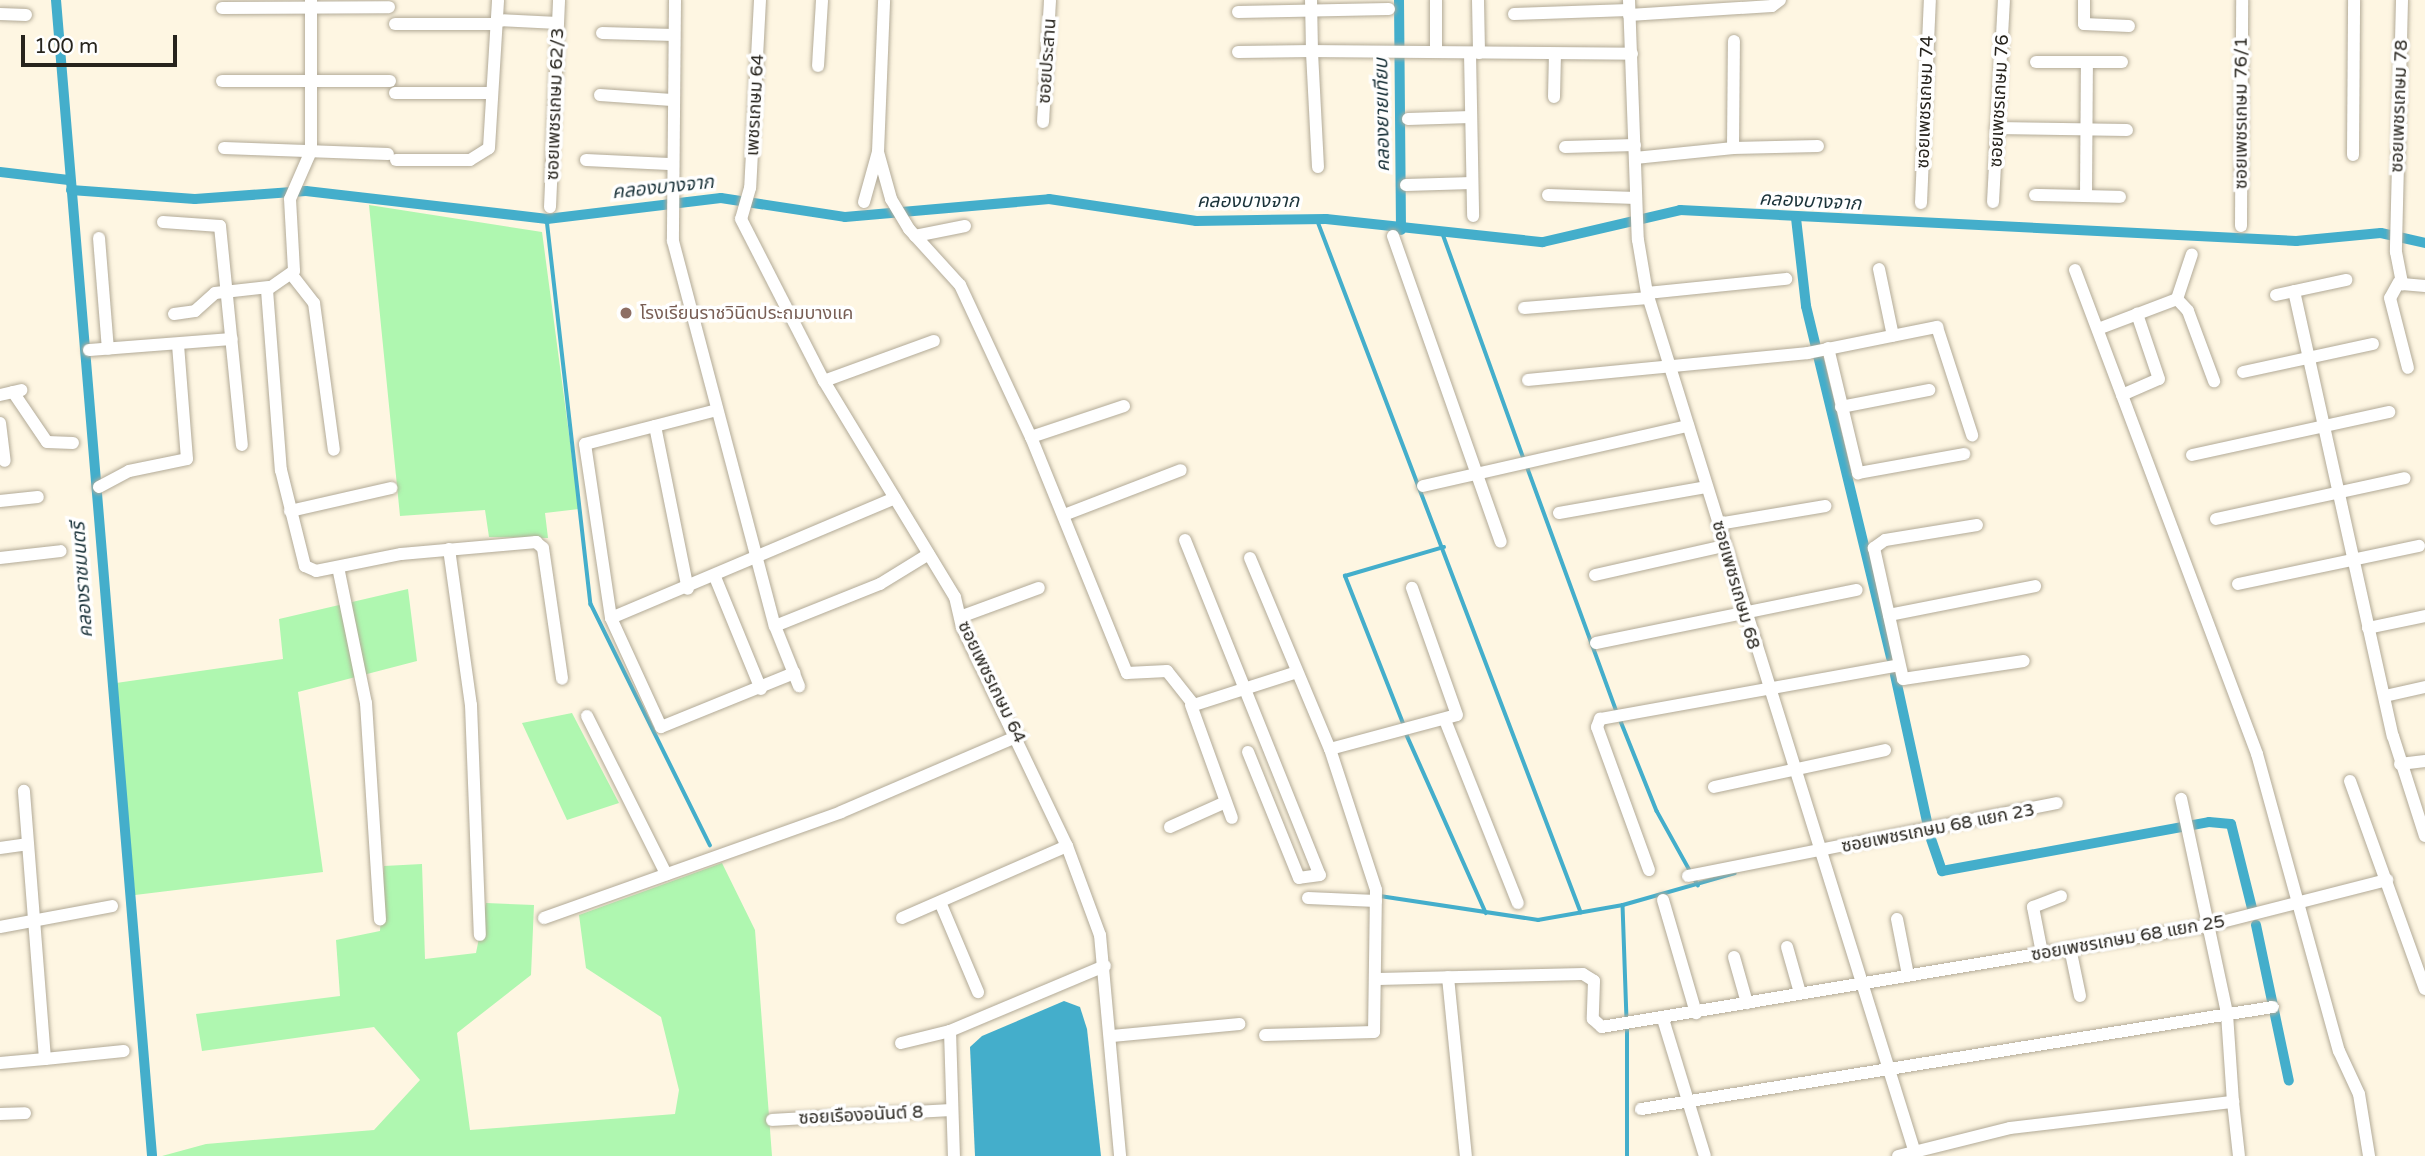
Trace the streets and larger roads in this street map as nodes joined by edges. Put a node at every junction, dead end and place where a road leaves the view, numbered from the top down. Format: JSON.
{"nodes":[{"id":1,"x":498,"y":0,"type":"edge"},
{"id":2,"x":559,"y":0,"type":"edge"},
{"id":3,"x":675,"y":0,"type":"edge"},
{"id":4,"x":760,"y":0,"type":"edge"},
{"id":5,"x":822,"y":0,"type":"edge"},
{"id":6,"x":884,"y":0,"type":"edge"},
{"id":7,"x":1050,"y":0,"type":"edge"},
{"id":8,"x":1436,"y":0,"type":"edge"},
{"id":9,"x":1478,"y":0,"type":"edge"},
{"id":10,"x":1780,"y":0,"type":"edge"},
{"id":11,"x":1930,"y":0,"type":"edge"},
{"id":12,"x":2004,"y":0,"type":"edge"},
{"id":13,"x":2084,"y":0,"type":"edge"},
{"id":14,"x":2242,"y":0,"type":"edge"},
{"id":15,"x":2354,"y":0,"type":"edge"},
{"id":16,"x":2402,"y":0,"type":"edge"},
{"id":17,"x":311,"y":4,"type":"edge"},
{"id":18,"x":1311,"y":5,"type":"edge"},
{"id":19,"x":222,"y":8,"type":"dead end"},
{"id":20,"x":389,"y":8,"type":"dead end"},
{"id":21,"x":1629,"y":8,"type":"edge"},
{"id":22,"x":1389,"y":9,"type":"dead end"},
{"id":23,"x":1238,"y":12,"type":"dead end"},
{"id":24,"x":0,"y":14,"type":"edge"},
{"id":25,"x":1514,"y":14,"type":"dead end"},
{"id":26,"x":26,"y":15,"type":"dead end"},
{"id":27,"x":497,"y":22,"type":"junction"},
{"id":28,"x":558,"y":23,"type":"junction"},
{"id":29,"x":395,"y":24,"type":"dead end"},
{"id":30,"x":2129,"y":26,"type":"dead end"},
{"id":31,"x":602,"y":33,"type":"dead end"},
{"id":32,"x":674,"y":35,"type":"junction"},
{"id":33,"x":1734,"y":41,"type":"dead end"},
{"id":34,"x":1312,"y":51,"type":"junction"},
{"id":35,"x":1436,"y":51,"type":"junction"},
{"id":36,"x":1238,"y":52,"type":"dead end"},
{"id":37,"x":1474,"y":53,"type":"junction"},
{"id":38,"x":1555,"y":54,"type":"junction"},
{"id":39,"x":1632,"y":54,"type":"junction"},
{"id":40,"x":2036,"y":62,"type":"dead end"},
{"id":41,"x":2122,"y":62,"type":"dead end"},
{"id":42,"x":2087,"y":64,"type":"junction"},
{"id":43,"x":818,"y":66,"type":"dead end"},
{"id":44,"x":222,"y":81,"type":"dead end"},
{"id":45,"x":312,"y":82,"type":"junction"},
{"id":46,"x":492,"y":93,"type":"junction"},
{"id":47,"x":600,"y":95,"type":"dead end"},
{"id":48,"x":1554,"y":97,"type":"dead end"},
{"id":49,"x":672,"y":100,"type":"junction"},
{"id":50,"x":1471,"y":117,"type":"junction"},
{"id":51,"x":1408,"y":118,"type":"dead end"},
{"id":52,"x":1043,"y":122,"type":"dead end"},
{"id":53,"x":1996,"y":128,"type":"junction"},
{"id":54,"x":2085,"y":128,"type":"junction"},
{"id":55,"x":2127,"y":130,"type":"dead end"},
{"id":56,"x":1818,"y":146,"type":"dead end"},
{"id":57,"x":1565,"y":147,"type":"dead end"},
{"id":58,"x":224,"y":148,"type":"dead end"},
{"id":59,"x":1734,"y":148,"type":"junction"},
{"id":60,"x":311,"y":151,"type":"junction"},
{"id":61,"x":878,"y":152,"type":"junction"},
{"id":62,"x":1635,"y":152,"type":"junction"},
{"id":63,"x":2353,"y":155,"type":"dead end"},
{"id":64,"x":586,"y":160,"type":"dead end"},
{"id":65,"x":670,"y":164,"type":"junction"},
{"id":66,"x":1318,"y":167,"type":"dead end"},
{"id":67,"x":1472,"y":184,"type":"junction"},
{"id":68,"x":1406,"y":186,"type":"dead end"},
{"id":69,"x":1548,"y":195,"type":"dead end"},
{"id":70,"x":2035,"y":195,"type":"dead end"},
{"id":71,"x":2086,"y":196,"type":"junction"},
{"id":72,"x":2120,"y":197,"type":"dead end"},
{"id":73,"x":864,"y":202,"type":"dead end"},
{"id":74,"x":1636,"y":202,"type":"junction"},
{"id":75,"x":1993,"y":202,"type":"dead end"},
{"id":76,"x":1921,"y":203,"type":"dead end"},
{"id":77,"x":550,"y":207,"type":"dead end"},
{"id":78,"x":741,"y":208,"type":"joint"},
{"id":79,"x":1473,"y":216,"type":"dead end"},
{"id":80,"x":163,"y":222,"type":"dead end"},
{"id":81,"x":965,"y":226,"type":"dead end"},
{"id":82,"x":2241,"y":226,"type":"dead end"},
{"id":83,"x":912,"y":232,"type":"junction"},
{"id":84,"x":1393,"y":236,"type":"dead end"},
{"id":85,"x":99,"y":238,"type":"dead end"},
{"id":86,"x":2192,"y":254,"type":"dead end"},
{"id":87,"x":1879,"y":269,"type":"dead end"},
{"id":88,"x":2075,"y":270,"type":"dead end"},
{"id":89,"x":292,"y":275,"type":"junction"},
{"id":90,"x":1786,"y":279,"type":"dead end"},
{"id":91,"x":2346,"y":280,"type":"dead end"},
{"id":92,"x":2399,"y":282,"type":"junction"},
{"id":93,"x":2425,"y":286,"type":"edge"},
{"id":94,"x":268,"y":287,"type":"junction"},
{"id":95,"x":226,"y":291,"type":"junction"},
{"id":96,"x":2294,"y":291,"type":"junction"},
{"id":97,"x":2276,"y":295,"type":"dead end"},
{"id":98,"x":1648,"y":296,"type":"junction"},
{"id":99,"x":2177,"y":299,"type":"junction"},
{"id":100,"x":1524,"y":308,"type":"dead end"},
{"id":101,"x":174,"y":314,"type":"dead end"},
{"id":102,"x":2137,"y":314,"type":"junction"},
{"id":103,"x":2098,"y":329,"type":"junction"},
{"id":104,"x":1893,"y":336,"type":"junction"},
{"id":105,"x":232,"y":339,"type":"junction"},
{"id":106,"x":934,"y":341,"type":"dead end"},
{"id":107,"x":178,"y":344,"type":"junction"},
{"id":108,"x":2373,"y":344,"type":"dead end"},
{"id":109,"x":108,"y":349,"type":"junction"},
{"id":110,"x":1825,"y":349,"type":"junction"},
{"id":111,"x":89,"y":350,"type":"dead end"},
{"id":112,"x":2309,"y":358,"type":"junction"},
{"id":113,"x":1668,"y":363,"type":"junction"},
{"id":114,"x":2408,"y":368,"type":"dead end"},
{"id":115,"x":2243,"y":372,"type":"dead end"},
{"id":116,"x":1528,"y":380,"type":"dead end"},
{"id":117,"x":824,"y":381,"type":"junction"},
{"id":118,"x":2214,"y":381,"type":"dead end"},
{"id":119,"x":1929,"y":390,"type":"dead end"},
{"id":120,"x":11,"y":392,"type":"edge"},
{"id":121,"x":2122,"y":395,"type":"junction"},
{"id":122,"x":1124,"y":406,"type":"dead end"},
{"id":123,"x":1842,"y":407,"type":"junction"},
{"id":124,"x":717,"y":410,"type":"junction"},
{"id":125,"x":2389,"y":412,"type":"dead end"},
{"id":126,"x":0,"y":424,"type":"edge"},
{"id":127,"x":654,"y":426,"type":"junction"},
{"id":128,"x":1688,"y":426,"type":"junction"},
{"id":129,"x":2324,"y":426,"type":"junction"},
{"id":130,"x":1972,"y":435,"type":"dead end"},
{"id":131,"x":1031,"y":437,"type":"junction"},
{"id":132,"x":73,"y":443,"type":"dead end"},
{"id":133,"x":242,"y":445,"type":"dead end"},
{"id":134,"x":334,"y":450,"type":"dead end"},
{"id":135,"x":1964,"y":454,"type":"dead end"},
{"id":136,"x":2192,"y":455,"type":"dead end"},
{"id":137,"x":5,"y":461,"type":"dead end"},
{"id":138,"x":1181,"y":470,"type":"dead end"},
{"id":139,"x":1475,"y":471,"type":"junction"},
{"id":140,"x":2405,"y":478,"type":"dead end"},
{"id":141,"x":1423,"y":486,"type":"dead end"},
{"id":142,"x":1706,"y":486,"type":"junction"},
{"id":143,"x":99,"y":487,"type":"dead end"},
{"id":144,"x":391,"y":488,"type":"dead end"},
{"id":145,"x":2339,"y":492,"type":"junction"},
{"id":146,"x":38,"y":497,"type":"dead end"},
{"id":147,"x":895,"y":498,"type":"junction"},
{"id":148,"x":0,"y":500,"type":"edge"},
{"id":149,"x":1826,"y":506,"type":"dead end"},
{"id":150,"x":290,"y":511,"type":"junction"},
{"id":151,"x":1559,"y":513,"type":"dead end"},
{"id":152,"x":1064,"y":515,"type":"junction"},
{"id":153,"x":2216,"y":519,"type":"dead end"},
{"id":154,"x":1718,"y":524,"type":"junction"},
{"id":155,"x":1977,"y":525,"type":"dead end"},
{"id":156,"x":1185,"y":540,"type":"dead end"},
{"id":157,"x":1501,"y":542,"type":"dead end"},
{"id":158,"x":1724,"y":546,"type":"junction"},
{"id":159,"x":2419,"y":546,"type":"dead end"},
{"id":160,"x":449,"y":549,"type":"junction"},
{"id":161,"x":61,"y":551,"type":"dead end"},
{"id":162,"x":929,"y":554,"type":"junction"},
{"id":163,"x":0,"y":558,"type":"edge"},
{"id":164,"x":1250,"y":558,"type":"dead end"},
{"id":165,"x":757,"y":559,"type":"junction"},
{"id":166,"x":2353,"y":561,"type":"junction"},
{"id":167,"x":338,"y":567,"type":"junction"},
{"id":168,"x":1595,"y":575,"type":"dead end"},
{"id":169,"x":715,"y":577,"type":"junction"},
{"id":170,"x":2238,"y":584,"type":"dead end"},
{"id":171,"x":2035,"y":586,"type":"dead end"},
{"id":172,"x":1039,"y":588,"type":"dead end"},
{"id":173,"x":1412,"y":588,"type":"dead end"},
{"id":174,"x":688,"y":589,"type":"junction"},
{"id":175,"x":1857,"y":590,"type":"dead end"},
{"id":176,"x":1743,"y":614,"type":"junction"},
{"id":177,"x":1889,"y":615,"type":"junction"},
{"id":178,"x":2425,"y":616,"type":"edge"},
{"id":179,"x":960,"y":617,"type":"junction"},
{"id":180,"x":611,"y":618,"type":"junction"},
{"id":181,"x":775,"y":626,"type":"junction"},
{"id":182,"x":2368,"y":628,"type":"junction"},
{"id":183,"x":1596,"y":643,"type":"dead end"},
{"id":184,"x":2024,"y":661,"type":"dead end"},
{"id":185,"x":1899,"y":665,"type":"junction"},
{"id":186,"x":1294,"y":673,"type":"junction"},
{"id":187,"x":562,"y":679,"type":"dead end"},
{"id":188,"x":2425,"y":687,"type":"edge"},
{"id":189,"x":761,"y":689,"type":"junction"},
{"id":190,"x":1245,"y":690,"type":"junction"},
{"id":191,"x":1767,"y":690,"type":"junction"},
{"id":192,"x":2385,"y":696,"type":"junction"},
{"id":193,"x":1191,"y":705,"type":"junction"},
{"id":194,"x":587,"y":716,"type":"dead end"},
{"id":195,"x":1445,"y":720,"type":"junction"},
{"id":196,"x":1018,"y":736,"type":"junction"},
{"id":197,"x":1330,"y":749,"type":"junction"},
{"id":198,"x":1885,"y":750,"type":"dead end"},
{"id":199,"x":1248,"y":752,"type":"dead end"},
{"id":200,"x":2425,"y":761,"type":"edge"},
{"id":201,"x":2400,"y":764,"type":"junction"},
{"id":202,"x":1791,"y":770,"type":"junction"},
{"id":203,"x":2350,"y":781,"type":"dead end"},
{"id":204,"x":1714,"y":787,"type":"dead end"},
{"id":205,"x":24,"y":791,"type":"dead end"},
{"id":206,"x":2181,"y":799,"type":"dead end"},
{"id":207,"x":1226,"y":802,"type":"junction"},
{"id":208,"x":2057,"y":803,"type":"dead end"},
{"id":209,"x":1232,"y":818,"type":"dead end"},
{"id":210,"x":1170,"y":827,"type":"dead end"},
{"id":211,"x":2425,"y":836,"type":"edge"},
{"id":212,"x":27,"y":844,"type":"junction"},
{"id":213,"x":1067,"y":846,"type":"junction"},
{"id":214,"x":0,"y":848,"type":"edge"},
{"id":215,"x":1818,"y":851,"type":"junction"},
{"id":216,"x":1649,"y":870,"type":"dead end"},
{"id":217,"x":666,"y":874,"type":"junction"},
{"id":218,"x":1688,"y":876,"type":"dead end"},
{"id":219,"x":2387,"y":880,"type":"junction"},
{"id":220,"x":1376,"y":897,"type":"junction"},
{"id":221,"x":2061,"y":897,"type":"dead end"},
{"id":222,"x":1308,"y":898,"type":"dead end"},
{"id":223,"x":1663,"y":900,"type":"dead end"},
{"id":224,"x":940,"y":902,"type":"junction"},
{"id":225,"x":1518,"y":903,"type":"dead end"},
{"id":226,"x":112,"y":906,"type":"dead end"},
{"id":227,"x":2301,"y":906,"type":"junction"},
{"id":228,"x":544,"y":918,"type":"dead end"},
{"id":229,"x":902,"y":918,"type":"dead end"},
{"id":230,"x":1897,"y":919,"type":"dead end"},
{"id":231,"x":380,"y":920,"type":"dead end"},
{"id":232,"x":34,"y":922,"type":"junction"},
{"id":233,"x":2210,"y":925,"type":"junction"},
{"id":234,"x":0,"y":927,"type":"edge"},
{"id":235,"x":480,"y":935,"type":"dead end"},
{"id":236,"x":1787,"y":947,"type":"dead end"},
{"id":237,"x":2070,"y":948,"type":"junction"},
{"id":238,"x":2042,"y":953,"type":"junction"},
{"id":239,"x":1734,"y":957,"type":"dead end"},
{"id":240,"x":1105,"y":966,"type":"junction"},
{"id":241,"x":1908,"y":975,"type":"junction"},
{"id":242,"x":1448,"y":977,"type":"junction"},
{"id":243,"x":1378,"y":979,"type":"junction"},
{"id":244,"x":2423,"y":981,"type":"edge"},
{"id":245,"x":1867,"y":985,"type":"junction"},
{"id":246,"x":978,"y":992,"type":"dead end"},
{"id":247,"x":1800,"y":993,"type":"junction"},
{"id":248,"x":2080,"y":996,"type":"dead end"},
{"id":249,"x":1747,"y":1003,"type":"junction"},
{"id":250,"x":2273,"y":1007,"type":"dead end"},
{"id":251,"x":1696,"y":1013,"type":"junction"},
{"id":252,"x":2227,"y":1013,"type":"junction"},
{"id":253,"x":1663,"y":1019,"type":"junction"},
{"id":254,"x":1239,"y":1024,"type":"dead end"},
{"id":255,"x":950,"y":1031,"type":"junction"},
{"id":256,"x":1265,"y":1035,"type":"dead end"},
{"id":257,"x":1112,"y":1036,"type":"junction"},
{"id":258,"x":901,"y":1043,"type":"dead end"},
{"id":259,"x":124,"y":1051,"type":"dead end"},
{"id":260,"x":45,"y":1059,"type":"junction"},
{"id":261,"x":0,"y":1063,"type":"edge"},
{"id":262,"x":1890,"y":1069,"type":"junction"},
{"id":263,"x":1687,"y":1101,"type":"junction"},
{"id":264,"x":2233,"y":1102,"type":"junction"},
{"id":265,"x":1641,"y":1109,"type":"dead end"},
{"id":266,"x":950,"y":1110,"type":"junction"},
{"id":267,"x":26,"y":1113,"type":"dead end"},
{"id":268,"x":0,"y":1114,"type":"edge"},
{"id":269,"x":772,"y":1120,"type":"dead end"},
{"id":270,"x":1916,"y":1155,"type":"edge"},
{"id":271,"x":954,"y":1156,"type":"edge"},
{"id":272,"x":1120,"y":1156,"type":"edge"},
{"id":273,"x":1466,"y":1156,"type":"edge"},
{"id":274,"x":1705,"y":1156,"type":"edge"},
{"id":275,"x":1898,"y":1156,"type":"edge"},
{"id":276,"x":2239,"y":1156,"type":"edge"},
{"id":277,"x":2369,"y":1156,"type":"edge"}],
"edges":[{"from":1,"to":27,"type":"street"},
{"from":2,"to":28,"type":"street","name":"ซอยเพชรเกษม 62/3"},
{"from":3,"to":32,"type":"street"},
{"from":4,"to":78,"type":"street","name":"เพชรเกษม 64"},
{"from":5,"to":43,"type":"street"},
{"from":6,"to":61,"type":"street"},
{"from":7,"to":52,"type":"street","name":"ซอยประสาน"},
{"from":8,"to":35,"type":"street"},
{"from":9,"to":37,"type":"street"},
{"from":10,"to":21,"type":"street"},
{"from":11,"to":76,"type":"street","name":"ซอยเพชรเกษม 74"},
{"from":12,"to":53,"type":"street","name":"ซอยเพชรเกษม 76"},
{"from":13,"to":30,"type":"street"},
{"from":14,"to":82,"type":"street","name":"ซอยเพชรเกษม 76/1"},
{"from":15,"to":63,"type":"street"},
{"from":16,"to":92,"type":"street","name":"ซอยเพชรเกษม 78"},
{"from":17,"to":19,"type":"street"},
{"from":17,"to":20,"type":"street"},
{"from":17,"to":45,"type":"street"},
{"from":18,"to":22,"type":"street"},
{"from":18,"to":23,"type":"street"},
{"from":18,"to":34,"type":"street"},
{"from":21,"to":25,"type":"street"},
{"from":21,"to":39,"type":"street","name":"ซอยเพชรเกษม 68"},
{"from":24,"to":26,"type":"street"},
{"from":27,"to":28,"type":"street"},
{"from":27,"to":29,"type":"street"},
{"from":27,"to":46,"type":"street"},
{"from":28,"to":77,"type":"street","name":"ซอยเพชรเกษม 62/3"},
{"from":31,"to":32,"type":"street"},
{"from":32,"to":49,"type":"street"},
{"from":33,"to":59,"type":"street"},
{"from":34,"to":35,"type":"street"},
{"from":34,"to":36,"type":"street"},
{"from":34,"to":66,"type":"street"},
{"from":35,"to":37,"type":"street"},
{"from":37,"to":38,"type":"street"},
{"from":37,"to":50,"type":"street"},
{"from":38,"to":39,"type":"street"},
{"from":38,"to":48,"type":"street"},
{"from":39,"to":62,"type":"street","name":"ซอยเพชรเกษม 68"},
{"from":40,"to":42,"type":"street"},
{"from":41,"to":42,"type":"street"},
{"from":42,"to":54,"type":"street"},
{"from":44,"to":45,"type":"street"},
{"from":45,"to":46,"type":"street"},
{"from":45,"to":60,"type":"street"},
{"from":46,"to":60,"type":"street"},
{"from":47,"to":49,"type":"street"},
{"from":49,"to":65,"type":"street"},
{"from":50,"to":51,"type":"street"},
{"from":50,"to":67,"type":"street"},
{"from":53,"to":54,"type":"street"},
{"from":53,"to":75,"type":"street","name":"ซอยเพชรเกษม 76"},
{"from":54,"to":55,"type":"street"},
{"from":54,"to":71,"type":"street"},
{"from":56,"to":59,"type":"street"},
{"from":57,"to":62,"type":"street"},
{"from":58,"to":60,"type":"street"},
{"from":59,"to":62,"type":"street"},
{"from":60,"to":89,"type":"street"},
{"from":61,"to":73,"type":"street"},
{"from":61,"to":83,"type":"street"},
{"from":62,"to":74,"type":"street","name":"ซอยเพชรเกษม 68"},
{"from":64,"to":65,"type":"street"},
{"from":65,"to":124,"type":"street"},
{"from":67,"to":68,"type":"street"},
{"from":67,"to":79,"type":"street"},
{"from":69,"to":74,"type":"street"},
{"from":70,"to":71,"type":"street"},
{"from":71,"to":72,"type":"street"},
{"from":74,"to":98,"type":"street","name":"ซอยเพชรเกษม 68"},
{"from":78,"to":117,"type":"street","name":"ซอยเพชรเกษม 64"},
{"from":80,"to":95,"type":"street"},
{"from":81,"to":83,"type":"street"},
{"from":83,"to":131,"type":"street"},
{"from":84,"to":139,"type":"street"},
{"from":85,"to":109,"type":"street"},
{"from":86,"to":99,"type":"street"},
{"from":87,"to":104,"type":"street"},
{"from":88,"to":103,"type":"street"},
{"from":89,"to":94,"type":"street"},
{"from":89,"to":134,"type":"street"},
{"from":90,"to":98,"type":"street"},
{"from":91,"to":96,"type":"street"},
{"from":92,"to":93,"type":"street"},
{"from":92,"to":114,"type":"street","name":"ซอยเพชรเกษม 78"},
{"from":94,"to":95,"type":"street"},
{"from":94,"to":150,"type":"street"},
{"from":95,"to":101,"type":"street"},
{"from":95,"to":105,"type":"street"},
{"from":96,"to":97,"type":"street"},
{"from":96,"to":112,"type":"street"},
{"from":98,"to":100,"type":"street"},
{"from":98,"to":113,"type":"street","name":"ซอยเพชรเกษม 68"},
{"from":99,"to":102,"type":"street"},
{"from":99,"to":118,"type":"street"},
{"from":102,"to":103,"type":"street"},
{"from":102,"to":121,"type":"street"},
{"from":103,"to":121,"type":"street"},
{"from":104,"to":110,"type":"street"},
{"from":104,"to":130,"type":"street"},
{"from":105,"to":107,"type":"street"},
{"from":105,"to":133,"type":"street"},
{"from":106,"to":117,"type":"street"},
{"from":107,"to":109,"type":"street"},
{"from":107,"to":143,"type":"street"},
{"from":108,"to":112,"type":"street"},
{"from":109,"to":111,"type":"street"},
{"from":110,"to":113,"type":"street"},
{"from":110,"to":123,"type":"street"},
{"from":112,"to":115,"type":"street"},
{"from":112,"to":129,"type":"street"},
{"from":113,"to":116,"type":"street"},
{"from":113,"to":128,"type":"street","name":"ซอยเพชรเกษม 68"},
{"from":117,"to":147,"type":"street","name":"ซอยเพชรเกษม 64"},
{"from":119,"to":123,"type":"street"},
{"from":120,"to":132,"type":"street"},
{"from":121,"to":227,"type":"street"},
{"from":122,"to":131,"type":"street"},
{"from":123,"to":135,"type":"street"},
{"from":124,"to":127,"type":"street"},
{"from":124,"to":165,"type":"street"},
{"from":125,"to":129,"type":"street"},
{"from":126,"to":137,"type":"street"},
{"from":127,"to":174,"type":"street"},
{"from":127,"to":180,"type":"street"},
{"from":128,"to":139,"type":"street"},
{"from":128,"to":142,"type":"street","name":"ซอยเพชรเกษม 68"},
{"from":129,"to":136,"type":"street"},
{"from":129,"to":145,"type":"street"},
{"from":131,"to":152,"type":"street"},
{"from":138,"to":152,"type":"street"},
{"from":139,"to":141,"type":"street"},
{"from":139,"to":157,"type":"street"},
{"from":140,"to":145,"type":"street"},
{"from":142,"to":151,"type":"street"},
{"from":142,"to":154,"type":"street","name":"ซอยเพชรเกษม 68"},
{"from":144,"to":150,"type":"street"},
{"from":145,"to":153,"type":"street"},
{"from":145,"to":166,"type":"street"},
{"from":146,"to":148,"type":"street"},
{"from":147,"to":162,"type":"street","name":"ซอยเพชรเกษม 64"},
{"from":147,"to":165,"type":"street"},
{"from":149,"to":154,"type":"street"},
{"from":150,"to":167,"type":"street"},
{"from":152,"to":193,"type":"street"},
{"from":154,"to":158,"type":"street","name":"ซอยเพชรเกษม 68"},
{"from":155,"to":177,"type":"street"},
{"from":156,"to":190,"type":"street"},
{"from":158,"to":168,"type":"street"},
{"from":158,"to":176,"type":"street","name":"ซอยเพชรเกษม 68"},
{"from":159,"to":166,"type":"street"},
{"from":160,"to":167,"type":"street"},
{"from":160,"to":187,"type":"street"},
{"from":160,"to":235,"type":"street"},
{"from":161,"to":163,"type":"street"},
{"from":162,"to":179,"type":"street","name":"ซอยเพชรเกษม 64"},
{"from":162,"to":181,"type":"street"},
{"from":164,"to":186,"type":"street"},
{"from":165,"to":169,"type":"street"},
{"from":165,"to":181,"type":"street"},
{"from":166,"to":170,"type":"street"},
{"from":166,"to":182,"type":"street"},
{"from":167,"to":231,"type":"street"},
{"from":169,"to":174,"type":"street"},
{"from":169,"to":189,"type":"street"},
{"from":171,"to":177,"type":"street"},
{"from":172,"to":179,"type":"street"},
{"from":173,"to":195,"type":"street"},
{"from":174,"to":180,"type":"street"},
{"from":175,"to":176,"type":"street"},
{"from":176,"to":183,"type":"street"},
{"from":176,"to":191,"type":"street","name":"ซอยเพชรเกษม 68"},
{"from":177,"to":185,"type":"street"},
{"from":178,"to":182,"type":"street"},
{"from":179,"to":196,"type":"street","name":"ซอยเพชรเกษม 64"},
{"from":180,"to":189,"type":"street"},
{"from":181,"to":189,"type":"street"},
{"from":182,"to":192,"type":"street"},
{"from":184,"to":185,"type":"street"},
{"from":185,"to":191,"type":"street"},
{"from":186,"to":190,"type":"street"},
{"from":186,"to":197,"type":"street"},
{"from":188,"to":192,"type":"street"},
{"from":190,"to":193,"type":"street"},
{"from":190,"to":199,"type":"street"},
{"from":191,"to":202,"type":"street","name":"ซอยเพชรเกษม 68"},
{"from":191,"to":216,"type":"street"},
{"from":192,"to":201,"type":"street"},
{"from":193,"to":207,"type":"street"},
{"from":194,"to":217,"type":"street"},
{"from":195,"to":197,"type":"street"},
{"from":195,"to":225,"type":"street"},
{"from":196,"to":213,"type":"street","name":"ซอยเพชรเกษม 64"},
{"from":196,"to":217,"type":"street"},
{"from":197,"to":220,"type":"street"},
{"from":198,"to":202,"type":"street"},
{"from":200,"to":201,"type":"street"},
{"from":201,"to":211,"type":"street"},
{"from":202,"to":204,"type":"street"},
{"from":202,"to":215,"type":"street","name":"ซอยเพชรเกษม 68"},
{"from":203,"to":219,"type":"street"},
{"from":205,"to":212,"type":"street"},
{"from":206,"to":233,"type":"street"},
{"from":207,"to":209,"type":"street"},
{"from":207,"to":210,"type":"street"},
{"from":208,"to":215,"type":"street","name":"ซอยเพชรเกษม 68 แยก 23"},
{"from":212,"to":214,"type":"street"},
{"from":212,"to":232,"type":"street"},
{"from":213,"to":224,"type":"street"},
{"from":213,"to":240,"type":"street","name":"ซอยเพชรเกษม 64"},
{"from":215,"to":218,"type":"street","name":"ซอยเพชรเกษม 68 แยก 23"},
{"from":215,"to":245,"type":"street","name":"ซอยเพชรเกษม 68"},
{"from":217,"to":228,"type":"street"},
{"from":219,"to":227,"type":"street","name":"ซอยเพชรเกษม 68 แยก 25"},
{"from":219,"to":244,"type":"street"},
{"from":220,"to":222,"type":"street"},
{"from":220,"to":243,"type":"street"},
{"from":221,"to":238,"type":"street"},
{"from":223,"to":251,"type":"street"},
{"from":224,"to":229,"type":"street"},
{"from":224,"to":246,"type":"street"},
{"from":226,"to":232,"type":"street"},
{"from":227,"to":233,"type":"street","name":"ซอยเพชรเกษม 68 แยก 25"},
{"from":227,"to":277,"type":"street"},
{"from":230,"to":241,"type":"street"},
{"from":232,"to":234,"type":"street"},
{"from":232,"to":260,"type":"street"},
{"from":233,"to":237,"type":"street","name":"ซอยเพชรเกษม 68 แยก 25"},
{"from":233,"to":252,"type":"street"},
{"from":236,"to":247,"type":"street"},
{"from":237,"to":238,"type":"street","name":"ซอยเพชรเกษม 68 แยก 25"},
{"from":237,"to":248,"type":"street"},
{"from":238,"to":241,"type":"street","name":"ซอยเพชรเกษม 68 แยก 25"},
{"from":239,"to":249,"type":"street"},
{"from":240,"to":255,"type":"street"},
{"from":240,"to":257,"type":"street","name":"ซอยเพชรเกษม 64"},
{"from":241,"to":245,"type":"street","name":"ซอยเพชรเกษม 68 แยก 25"},
{"from":242,"to":243,"type":"street"},
{"from":242,"to":253,"type":"street","name":"ซอยเพชรเกษม 68 แยก 25"},
{"from":242,"to":273,"type":"street"},
{"from":243,"to":256,"type":"street"},
{"from":245,"to":247,"type":"street","name":"ซอยเพชรเกษม 68 แยก 25"},
{"from":245,"to":262,"type":"street","name":"ซอยเพชรเกษม 68"},
{"from":247,"to":249,"type":"street","name":"ซอยเพชรเกษม 68 แยก 25"},
{"from":249,"to":251,"type":"street","name":"ซอยเพชรเกษม 68 แยก 25"},
{"from":250,"to":252,"type":"street"},
{"from":251,"to":253,"type":"street","name":"ซอยเพชรเกษม 68 แยก 25"},
{"from":252,"to":262,"type":"street"},
{"from":252,"to":264,"type":"street"},
{"from":253,"to":263,"type":"street"},
{"from":254,"to":257,"type":"street"},
{"from":255,"to":258,"type":"street"},
{"from":255,"to":266,"type":"street"},
{"from":257,"to":272,"type":"street","name":"ซอยเพชรเกษม 64"},
{"from":259,"to":260,"type":"street"},
{"from":260,"to":261,"type":"street"},
{"from":262,"to":263,"type":"street"},
{"from":262,"to":270,"type":"street","name":"ซอยเพชรเกษม 68"},
{"from":263,"to":265,"type":"street"},
{"from":263,"to":274,"type":"street"},
{"from":264,"to":270,"type":"street"},
{"from":264,"to":276,"type":"street"},
{"from":266,"to":269,"type":"street","name":"ซอยเรืองอนันต์ 8"},
{"from":266,"to":271,"type":"street"},
{"from":267,"to":268,"type":"street"},
{"from":270,"to":275,"type":"street"}]}
